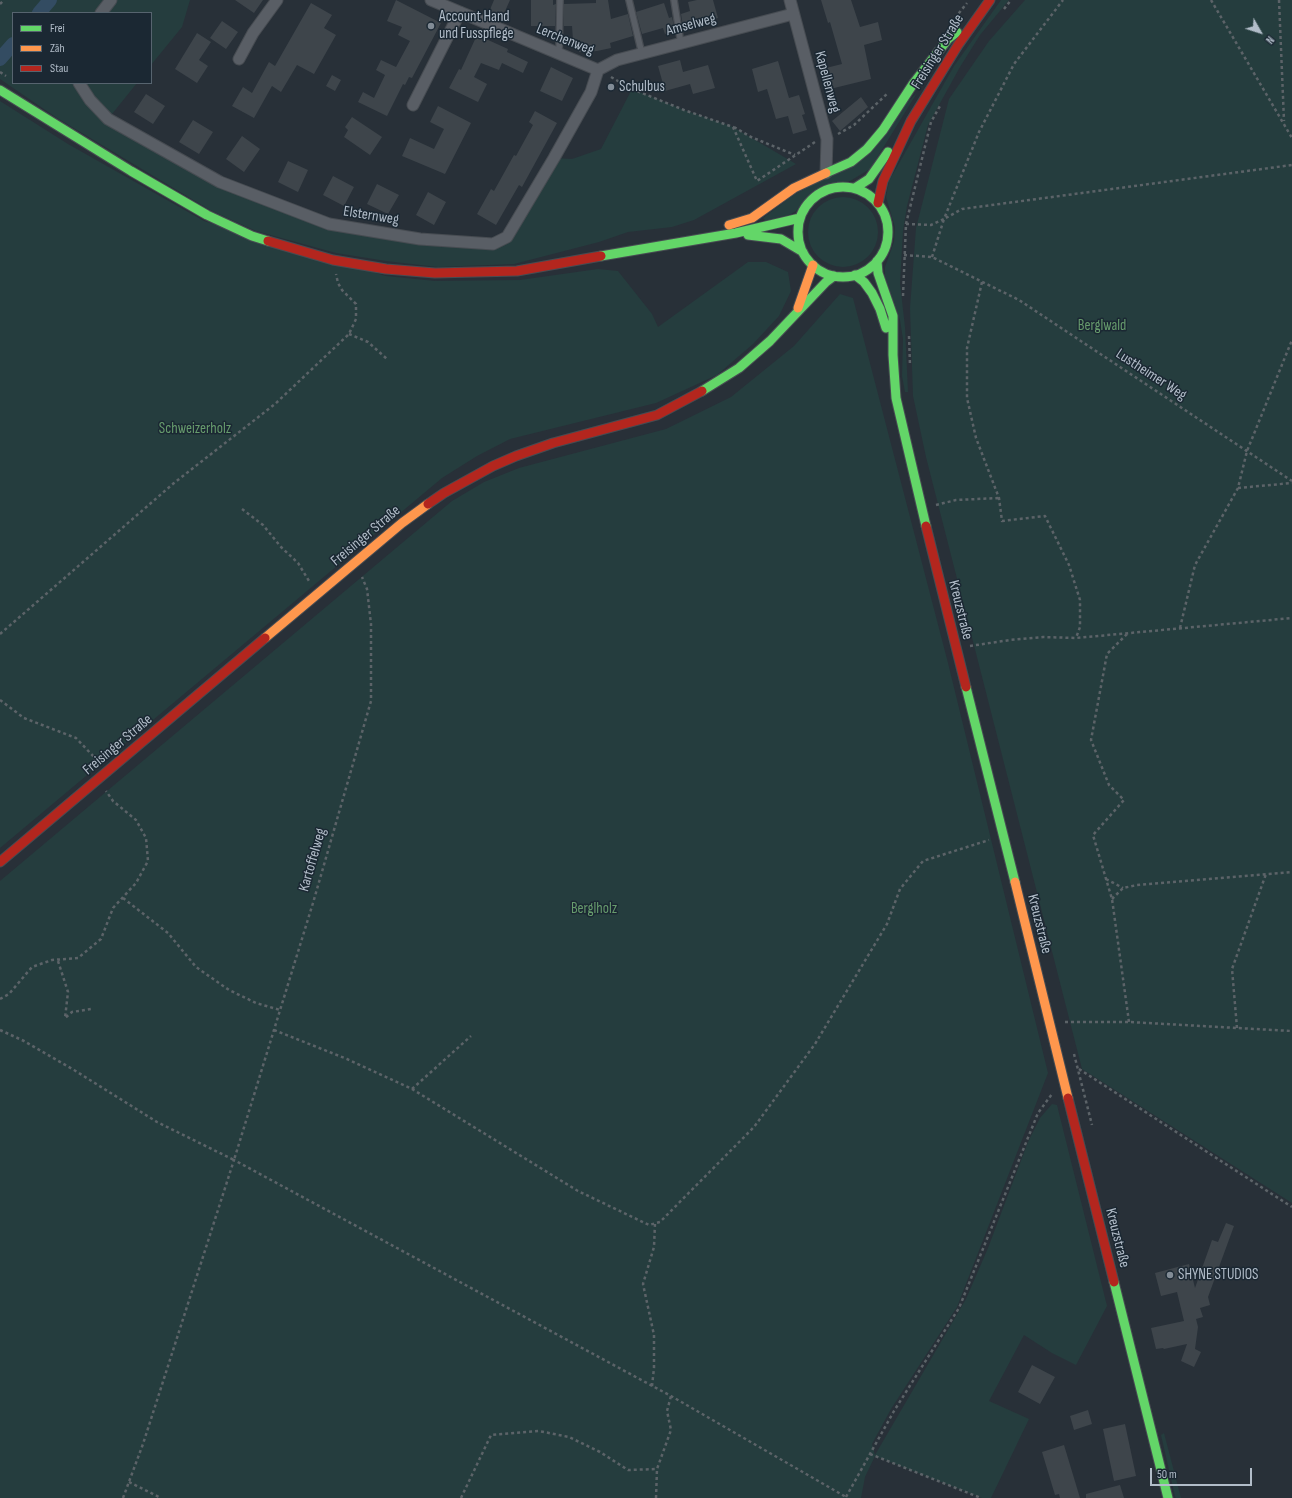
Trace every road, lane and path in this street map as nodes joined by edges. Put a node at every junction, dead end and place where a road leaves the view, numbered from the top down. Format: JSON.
{"nodes":[{"id":1,"x":4,"y":0,"type":"edge"},
{"id":2,"x":111,"y":0,"type":"edge"},
{"id":3,"x":278,"y":0,"type":"edge"},
{"id":4,"x":560,"y":0,"type":"edge"},
{"id":5,"x":629,"y":0,"type":"edge"},
{"id":6,"x":674,"y":0,"type":"edge"},
{"id":7,"x":790,"y":0,"type":"edge"},
{"id":8,"x":969,"y":0,"type":"edge"},
{"id":9,"x":990,"y":0,"type":"edge"},
{"id":10,"x":1011,"y":0,"type":"edge"},
{"id":11,"x":1063,"y":0,"type":"edge"},
{"id":12,"x":1212,"y":0,"type":"edge"},
{"id":13,"x":1279,"y":0,"type":"edge"},
{"id":14,"x":439,"y":1,"type":"edge"},
{"id":15,"x":0,"y":4,"type":"edge"},
{"id":16,"x":1003,"y":10,"type":"dead end"},
{"id":17,"x":102,"y":12,"type":"edge"},
{"id":18,"x":460,"y":12,"type":"junction"},
{"id":19,"x":793,"y":14,"type":"junction"},
{"id":20,"x":977,"y":17,"type":"junction"},
{"id":21,"x":952,"y":21,"type":"dead end"},
{"id":22,"x":681,"y":44,"type":"junction"},
{"id":23,"x":559,"y":54,"type":"junction"},
{"id":24,"x":642,"y":54,"type":"junction"},
{"id":25,"x":239,"y":58,"type":"dead end"},
{"id":26,"x":598,"y":70,"type":"junction"},
{"id":27,"x":80,"y":84,"type":"edge"},
{"id":28,"x":892,"y":88,"type":"dead end"},
{"id":29,"x":4,"y":93,"type":"edge"},
{"id":30,"x":941,"y":104,"type":"dead end"},
{"id":31,"x":413,"y":105,"type":"dead end"},
{"id":32,"x":911,"y":122,"type":"junction"},
{"id":33,"x":1284,"y":122,"type":"junction"},
{"id":34,"x":733,"y":126,"type":"junction"},
{"id":35,"x":1292,"y":138,"type":"edge"},
{"id":36,"x":827,"y":139,"type":"junction"},
{"id":37,"x":795,"y":155,"type":"junction"},
{"id":38,"x":1292,"y":165,"type":"edge"},
{"id":39,"x":826,"y":173,"type":"junction"},
{"id":40,"x":855,"y":188,"type":"junction"},
{"id":41,"x":878,"y":203,"type":"junction"},
{"id":42,"x":800,"y":218,"type":"junction"},
{"id":43,"x":944,"y":219,"type":"junction"},
{"id":44,"x":906,"y":224,"type":"junction"},
{"id":45,"x":736,"y":233,"type":"junction"},
{"id":46,"x":670,"y":243,"type":"junction"},
{"id":47,"x":803,"y":252,"type":"junction"},
{"id":48,"x":904,"y":255,"type":"junction"},
{"id":49,"x":932,"y":257,"type":"junction"},
{"id":50,"x":876,"y":261,"type":"junction"},
{"id":51,"x":813,"y":265,"type":"junction"},
{"id":52,"x":856,"y":275,"type":"junction"},
{"id":53,"x":834,"y":276,"type":"junction"},
{"id":54,"x":982,"y":282,"type":"junction"},
{"id":55,"x":338,"y":283,"type":"dead end"},
{"id":56,"x":903,"y":298,"type":"dead end"},
{"id":57,"x":796,"y":312,"type":"junction"},
{"id":58,"x":349,"y":334,"type":"junction"},
{"id":59,"x":909,"y":334,"type":"dead end"},
{"id":60,"x":1292,"y":340,"type":"edge"},
{"id":61,"x":893,"y":355,"type":"junction"},
{"id":62,"x":387,"y":359,"type":"dead end"},
{"id":63,"x":910,"y":372,"type":"dead end"},
{"id":64,"x":1247,"y":451,"type":"junction"},
{"id":65,"x":1292,"y":482,"type":"edge"},
{"id":66,"x":1238,"y":488,"type":"junction"},
{"id":67,"x":934,"y":498,"type":"dead end"},
{"id":68,"x":998,"y":498,"type":"junction"},
{"id":69,"x":936,"y":505,"type":"junction"},
{"id":70,"x":242,"y":509,"type":"dead end"},
{"id":71,"x":938,"y":512,"type":"dead end"},
{"id":72,"x":355,"y":563,"type":"junction"},
{"id":73,"x":320,"y":593,"type":"junction"},
{"id":74,"x":1292,"y":618,"type":"edge"},
{"id":75,"x":1180,"y":628,"type":"junction"},
{"id":76,"x":0,"y":634,"type":"edge"},
{"id":77,"x":1127,"y":634,"type":"junction"},
{"id":78,"x":970,"y":638,"type":"dead end"},
{"id":79,"x":1076,"y":638,"type":"junction"},
{"id":80,"x":972,"y":645,"type":"junction"},
{"id":81,"x":957,"y":652,"type":"junction"},
{"id":82,"x":974,"y":653,"type":"dead end"},
{"id":83,"x":0,"y":700,"type":"edge"},
{"id":84,"x":99,"y":779,"type":"junction"},
{"id":85,"x":1003,"y":836,"type":"junction"},
{"id":86,"x":0,"y":862,"type":"edge"},
{"id":87,"x":1292,"y":872,"type":"edge"},
{"id":88,"x":1266,"y":874,"type":"junction"},
{"id":89,"x":1106,"y":879,"type":"junction"},
{"id":90,"x":1123,"y":888,"type":"junction"},
{"id":91,"x":123,"y":898,"type":"junction"},
{"id":92,"x":1112,"y":900,"type":"junction"},
{"id":93,"x":58,"y":961,"type":"junction"},
{"id":94,"x":0,"y":999,"type":"edge"},
{"id":95,"x":90,"y":1009,"type":"dead end"},
{"id":96,"x":280,"y":1010,"type":"junction"},
{"id":97,"x":1130,"y":1022,"type":"junction"},
{"id":98,"x":1237,"y":1028,"type":"junction"},
{"id":99,"x":1065,"y":1029,"type":"dead end"},
{"id":100,"x":0,"y":1030,"type":"edge"},
{"id":101,"x":274,"y":1030,"type":"junction"},
{"id":102,"x":1292,"y":1031,"type":"edge"},
{"id":103,"x":471,"y":1036,"type":"dead end"},
{"id":104,"x":1072,"y":1049,"type":"dead end"},
{"id":105,"x":1079,"y":1069,"type":"junction"},
{"id":106,"x":1064,"y":1083,"type":"junction"},
{"id":107,"x":412,"y":1089,"type":"junction"},
{"id":108,"x":1093,"y":1132,"type":"dead end"},
{"id":109,"x":234,"y":1160,"type":"junction"},
{"id":110,"x":1292,"y":1207,"type":"edge"},
{"id":111,"x":655,"y":1223,"type":"junction"},
{"id":112,"x":652,"y":1386,"type":"junction"},
{"id":113,"x":670,"y":1396,"type":"junction"},
{"id":114,"x":870,"y":1454,"type":"junction"},
{"id":115,"x":657,"y":1469,"type":"junction"},
{"id":116,"x":129,"y":1482,"type":"junction"},
{"id":117,"x":846,"y":1497,"type":"edge"},
{"id":118,"x":123,"y":1498,"type":"edge"},
{"id":119,"x":162,"y":1498,"type":"edge"},
{"id":120,"x":461,"y":1498,"type":"edge"},
{"id":121,"x":656,"y":1498,"type":"edge"},
{"id":122,"x":981,"y":1498,"type":"edge"},
{"id":123,"x":1168,"y":1498,"type":"edge"}],
"edges":[{"from":1,"to":15,"type":"path"},
{"from":2,"to":17,"type":"street"},
{"from":3,"to":25,"type":"street"},
{"from":4,"to":23,"type":"lane"},
{"from":5,"to":24,"type":"lane"},
{"from":6,"to":22,"type":"lane"},
{"from":7,"to":19,"type":"street","name":"Kapellenweg"},
{"from":8,"to":21,"type":"path"},
{"from":9,"to":20,"type":"main road","name":"Freisinger Straße"},
{"from":10,"to":16,"type":"path"},
{"from":11,"to":43,"type":"path"},
{"from":12,"to":33,"type":"path"},
{"from":13,"to":33,"type":"path"},
{"from":14,"to":18,"type":"street","name":"Lerchenweg"},
{"from":18,"to":23,"type":"street","name":"Lerchenweg"},
{"from":18,"to":31,"type":"street"},
{"from":19,"to":22,"type":"street","name":"Amselweg"},
{"from":19,"to":36,"type":"street","name":"Kapellenweg"},
{"from":20,"to":32,"type":"main road","name":"Freisinger Straße"},
{"from":20,"to":39,"type":"main road"},
{"from":22,"to":24,"type":"street","name":"Amselweg"},
{"from":23,"to":26,"type":"street","name":"Lerchenweg"},
{"from":24,"to":26,"type":"street","name":"Amselweg"},
{"from":26,"to":27,"type":"street","name":"Elsternweg"},
{"from":26,"to":34,"type":"path"},
{"from":28,"to":36,"type":"path"},
{"from":29,"to":46,"type":"main road"},
{"from":30,"to":44,"type":"path"},
{"from":32,"to":40,"type":"main road"},
{"from":32,"to":41,"type":"main road"},
{"from":33,"to":35,"type":"path"},
{"from":34,"to":37,"type":"path"},
{"from":34,"to":37,"type":"path"},
{"from":36,"to":37,"type":"path"},
{"from":36,"to":39,"type":"street","name":"Kapellenweg"},
{"from":38,"to":43,"type":"path"},
{"from":39,"to":46,"type":"main road"},
{"from":40,"to":41,"type":"main road"},
{"from":40,"to":42,"type":"main road"},
{"from":41,"to":50,"type":"main road"},
{"from":42,"to":45,"type":"main road"},
{"from":42,"to":47,"type":"main road"},
{"from":43,"to":44,"type":"path"},
{"from":43,"to":49,"type":"path"},
{"from":44,"to":48,"type":"path"},
{"from":45,"to":46,"type":"main road"},
{"from":45,"to":47,"type":"main road"},
{"from":47,"to":51,"type":"main road"},
{"from":48,"to":49,"type":"path"},
{"from":48,"to":56,"type":"path"},
{"from":49,"to":54,"type":"path","name":"Lustheimer Weg"},
{"from":50,"to":52,"type":"main road"},
{"from":50,"to":61,"type":"main road","name":"Kreuzstraße"},
{"from":51,"to":53,"type":"main road"},
{"from":51,"to":57,"type":"main road"},
{"from":52,"to":53,"type":"main road"},
{"from":52,"to":61,"type":"main road","name":"Kreuzstraße"},
{"from":53,"to":57,"type":"main road","name":"Freisinger Straße"},
{"from":54,"to":64,"type":"path","name":"Lustheimer Weg"},
{"from":54,"to":68,"type":"path"},
{"from":55,"to":58,"type":"path"},
{"from":57,"to":72,"type":"main road","name":"Freisinger Straße"},
{"from":58,"to":62,"type":"path"},
{"from":58,"to":76,"type":"path"},
{"from":59,"to":63,"type":"path"},
{"from":60,"to":64,"type":"path"},
{"from":61,"to":81,"type":"main road","name":"Kreuzstraße"},
{"from":64,"to":65,"type":"path","name":"Lustheimer Weg"},
{"from":64,"to":66,"type":"path"},
{"from":65,"to":66,"type":"path"},
{"from":66,"to":75,"type":"path"},
{"from":67,"to":69,"type":"path"},
{"from":68,"to":69,"type":"path"},
{"from":68,"to":79,"type":"path"},
{"from":69,"to":71,"type":"path"},
{"from":70,"to":73,"type":"path"},
{"from":72,"to":73,"type":"main road","name":"Freisinger Straße"},
{"from":72,"to":96,"type":"path","name":"Kartoffelweg"},
{"from":73,"to":84,"type":"main road","name":"Freisinger Straße"},
{"from":74,"to":75,"type":"path"},
{"from":75,"to":77,"type":"path"},
{"from":77,"to":79,"type":"path"},
{"from":77,"to":89,"type":"path"},
{"from":78,"to":80,"type":"path"},
{"from":79,"to":80,"type":"path"},
{"from":80,"to":81,"type":"path"},
{"from":80,"to":82,"type":"path"},
{"from":81,"to":85,"type":"main road","name":"Kreuzstraße"},
{"from":83,"to":84,"type":"path"},
{"from":84,"to":86,"type":"main road","name":"Freisinger Straße"},
{"from":84,"to":91,"type":"path"},
{"from":85,"to":106,"type":"main road","name":"Kreuzstraße"},
{"from":85,"to":111,"type":"path"},
{"from":87,"to":88,"type":"path"},
{"from":88,"to":90,"type":"path"},
{"from":88,"to":98,"type":"path"},
{"from":89,"to":90,"type":"path"},
{"from":89,"to":92,"type":"path"},
{"from":90,"to":92,"type":"path"},
{"from":91,"to":93,"type":"path"},
{"from":91,"to":96,"type":"path"},
{"from":92,"to":97,"type":"path"},
{"from":93,"to":94,"type":"path"},
{"from":93,"to":95,"type":"path"},
{"from":96,"to":101,"type":"path","name":"Kartoffelweg"},
{"from":97,"to":98,"type":"path"},
{"from":97,"to":99,"type":"path"},
{"from":98,"to":102,"type":"path"},
{"from":100,"to":109,"type":"path"},
{"from":101,"to":107,"type":"path"},
{"from":101,"to":109,"type":"path","name":"Kartoffelweg"},
{"from":103,"to":107,"type":"path"},
{"from":104,"to":105,"type":"path"},
{"from":105,"to":106,"type":"path"},
{"from":105,"to":108,"type":"path"},
{"from":105,"to":110,"type":"path"},
{"from":106,"to":114,"type":"path"},
{"from":106,"to":123,"type":"main road","name":"Kreuzstraße"},
{"from":107,"to":111,"type":"path"},
{"from":109,"to":112,"type":"path"},
{"from":109,"to":116,"type":"path","name":"Kartoffelweg"},
{"from":111,"to":112,"type":"path"},
{"from":112,"to":113,"type":"path"},
{"from":113,"to":115,"type":"path"},
{"from":113,"to":117,"type":"path"},
{"from":114,"to":117,"type":"path"},
{"from":114,"to":122,"type":"path"},
{"from":115,"to":120,"type":"path"},
{"from":115,"to":121,"type":"path"},
{"from":116,"to":118,"type":"path","name":"Kartoffelweg"},
{"from":116,"to":119,"type":"path"}]}
